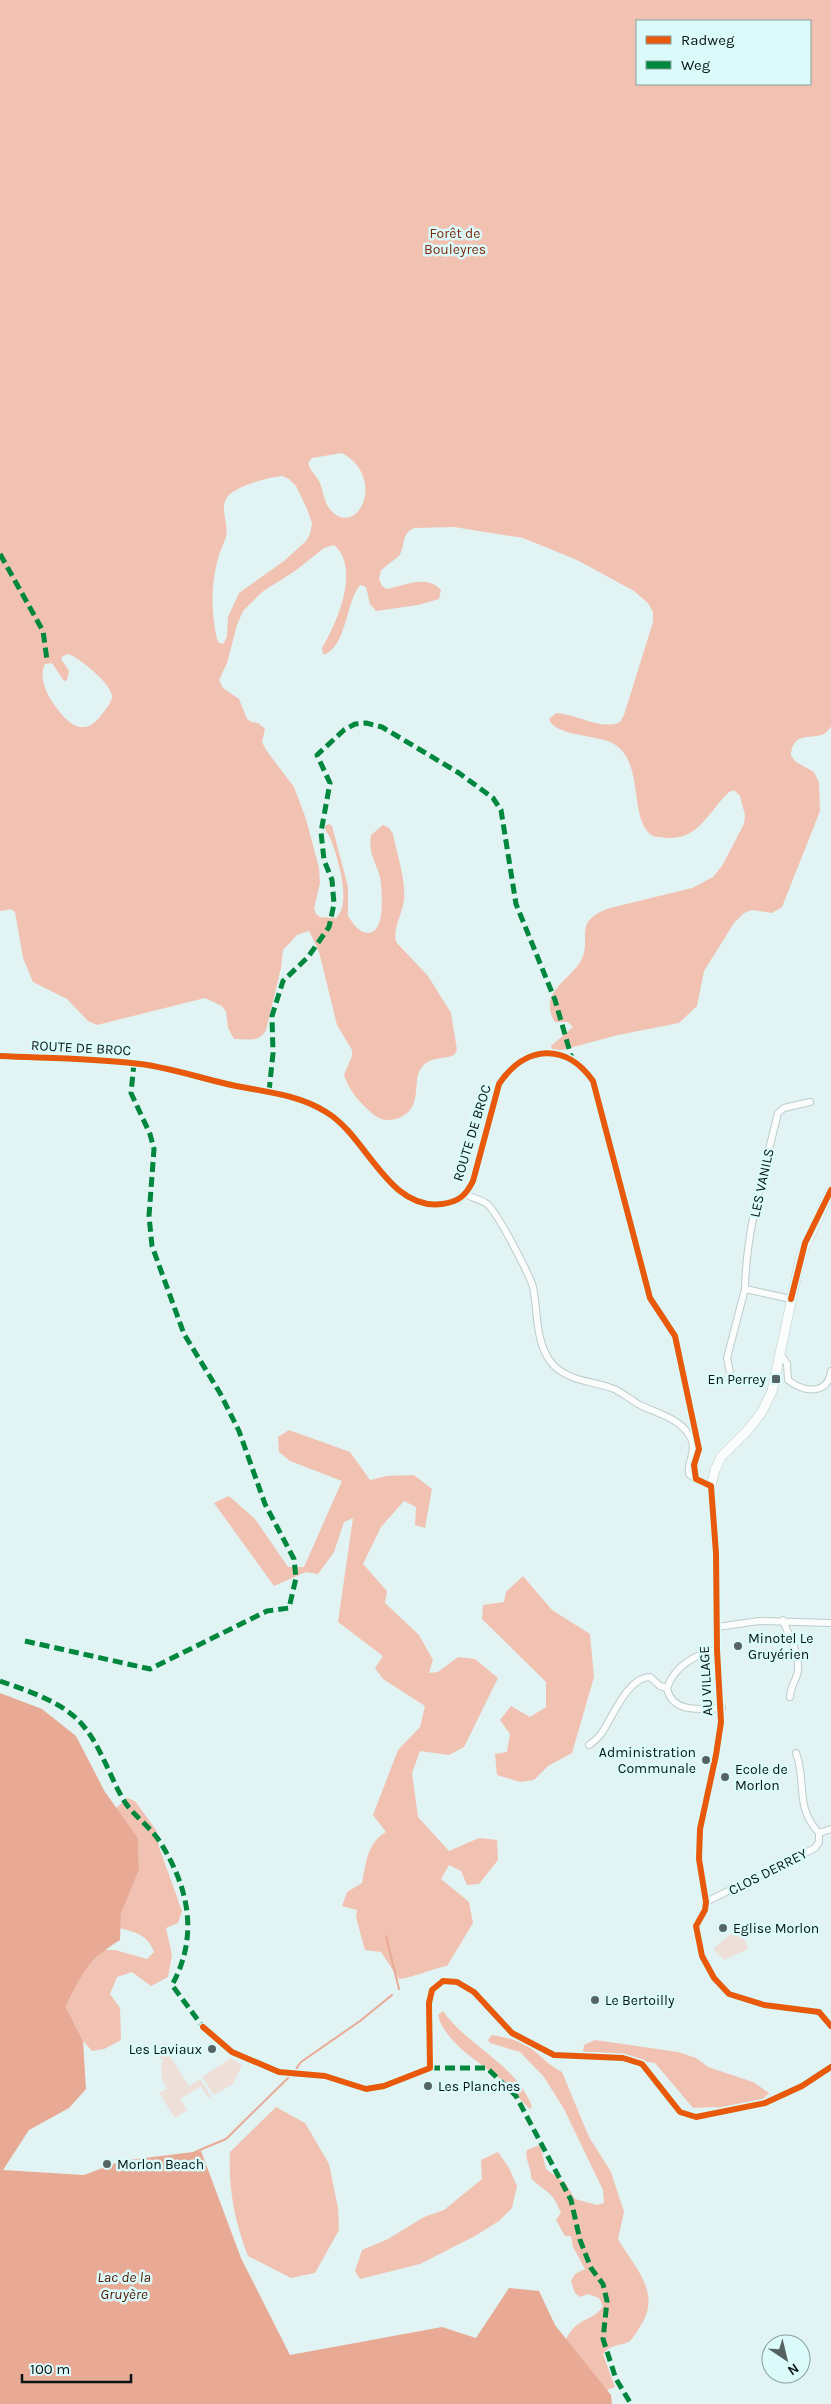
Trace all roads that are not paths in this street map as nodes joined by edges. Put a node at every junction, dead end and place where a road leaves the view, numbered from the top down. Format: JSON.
{"nodes":[{"id":1,"x":0,"y":1056,"type":"edge"},
{"id":2,"x":810,"y":1102,"type":"dead end"},
{"id":3,"x":831,"y":1190,"type":"edge"},
{"id":4,"x":466,"y":1195,"type":"junction"},
{"id":5,"x":745,"y":1289,"type":"junction"},
{"id":6,"x":791,"y":1298,"type":"junction"},
{"id":7,"x":780,"y":1354,"type":"junction"},
{"id":8,"x":831,"y":1371,"type":"edge"},
{"id":9,"x":730,"y":1373,"type":"dead end"},
{"id":10,"x":696,"y":1479,"type":"junction"},
{"id":11,"x":712,"y":1486,"type":"junction"},
{"id":12,"x":783,"y":1620,"type":"junction"},
{"id":13,"x":831,"y":1623,"type":"edge"},
{"id":14,"x":717,"y":1627,"type":"junction"},
{"id":15,"x":717,"y":1650,"type":"junction"},
{"id":16,"x":667,"y":1688,"type":"junction"},
{"id":17,"x":790,"y":1696,"type":"dead end"},
{"id":18,"x":722,"y":1708,"type":"junction"},
{"id":19,"x":589,"y":1745,"type":"dead end"},
{"id":20,"x":796,"y":1752,"type":"dead end"},
{"id":21,"x":831,"y":1829,"type":"edge"},
{"id":22,"x":819,"y":1833,"type":"junction"},
{"id":23,"x":706,"y":1902,"type":"junction"},
{"id":24,"x":831,"y":2026,"type":"edge"},
{"id":25,"x":203,"y":2027,"type":"dead end"},
{"id":26,"x":831,"y":2067,"type":"edge"}],
"edges":[{"from":1,"to":4,"type":"street","name":"ROUTE DE BROC"},
{"from":2,"to":5,"type":"street","name":"LES VANILS"},
{"from":3,"to":6,"type":"street"},
{"from":4,"to":10,"type":"street"},
{"from":4,"to":10,"type":"street","name":"ROUTE DE BROC"},
{"from":5,"to":6,"type":"street"},
{"from":5,"to":9,"type":"street","name":"LES VANILS"},
{"from":6,"to":7,"type":"street"},
{"from":7,"to":8,"type":"street"},
{"from":7,"to":11,"type":"street"},
{"from":10,"to":11,"type":"street"},
{"from":11,"to":14,"type":"street","name":"AU VILLAGE"},
{"from":12,"to":13,"type":"street"},
{"from":12,"to":14,"type":"street"},
{"from":12,"to":17,"type":"street"},
{"from":14,"to":15,"type":"street","name":"AU VILLAGE"},
{"from":15,"to":16,"type":"street"},
{"from":15,"to":18,"type":"street","name":"AU VILLAGE"},
{"from":16,"to":18,"type":"street"},
{"from":16,"to":19,"type":"street"},
{"from":18,"to":23,"type":"street","name":"AU VILLAGE"},
{"from":20,"to":22,"type":"street","name":"CLOS DERREY"},
{"from":21,"to":22,"type":"street","name":"CLOS DERREY"},
{"from":22,"to":23,"type":"street","name":"CLOS DERREY"},
{"from":23,"to":24,"type":"street"},
{"from":25,"to":26,"type":"street"}]}
